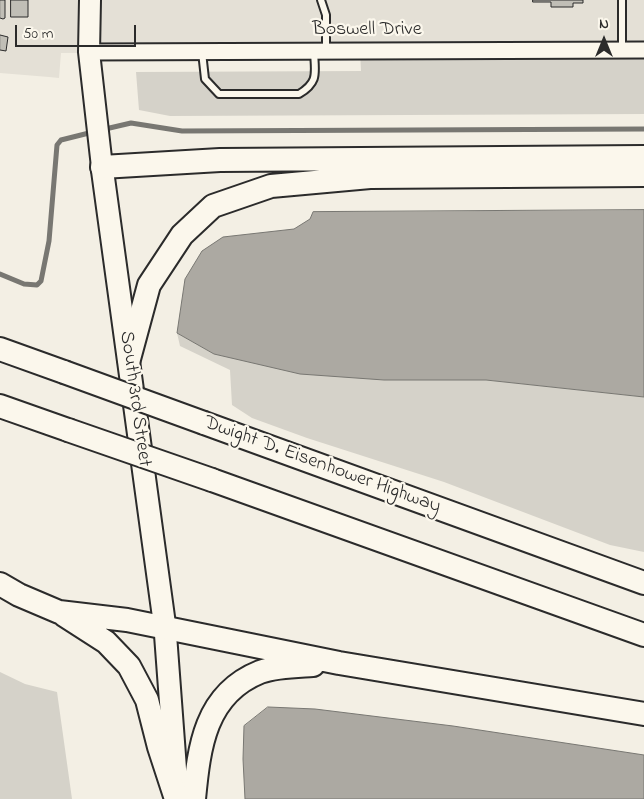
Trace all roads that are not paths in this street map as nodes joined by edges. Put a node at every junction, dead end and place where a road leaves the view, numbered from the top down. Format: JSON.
{"nodes":[{"id":1,"x":90,"y":0,"type":"edge"},
{"id":2,"x":321,"y":0,"type":"edge"},
{"id":3,"x":622,"y":0,"type":"edge"},
{"id":4,"x":622,"y":50,"type":"junction"},
{"id":5,"x":644,"y":50,"type":"edge"},
{"id":6,"x":89,"y":52,"type":"junction"},
{"id":7,"x":202,"y":52,"type":"junction"},
{"id":8,"x":320,"y":52,"type":"junction"},
{"id":9,"x":644,"y":157,"type":"edge"},
{"id":10,"x":102,"y":167,"type":"junction"},
{"id":11,"x":644,"y":175,"type":"edge"},
{"id":12,"x":370,"y":177,"type":"junction"},
{"id":13,"x":0,"y":349,"type":"edge"},
{"id":14,"x":129,"y":359,"type":"junction"},
{"id":15,"x":0,"y":406,"type":"edge"},
{"id":16,"x":494,"y":530,"type":"junction"},
{"id":17,"x":644,"y":574,"type":"edge"},
{"id":18,"x":644,"y":583,"type":"edge"},
{"id":19,"x":0,"y":584,"type":"edge"},
{"id":20,"x":58,"y":612,"type":"junction"},
{"id":21,"x":165,"y":628,"type":"junction"},
{"id":22,"x":644,"y":635,"type":"edge"},
{"id":23,"x":339,"y":663,"type":"junction"},
{"id":24,"x":644,"y":714,"type":"edge"},
{"id":25,"x":177,"y":799,"type":"edge"},
{"id":26,"x":194,"y":799,"type":"edge"}],
"edges":[{"from":1,"to":6,"type":"main road","name":"South 3rd Street"},
{"from":2,"to":8,"type":"lane"},
{"from":3,"to":4,"type":"lane"},
{"from":4,"to":5,"type":"street","name":"Boswell Drive"},
{"from":4,"to":8,"type":"street","name":"Boswell Drive"},
{"from":6,"to":7,"type":"street","name":"Boswell Drive"},
{"from":6,"to":10,"type":"main road","name":"South 3rd Street"},
{"from":7,"to":8,"type":"street","name":"Boswell Drive"},
{"from":7,"to":8,"type":"lane"},
{"from":9,"to":10,"type":"highway"},
{"from":10,"to":12,"type":"highway"},
{"from":10,"to":14,"type":"highway","name":"South 3rd Street"},
{"from":11,"to":12,"type":"highway"},
{"from":12,"to":14,"type":"highway"},
{"from":13,"to":16,"type":"highway","name":"Dwight D. Eisenhower Highway","bridge":true},
{"from":14,"to":21,"type":"highway","name":"South 3rd Street"},
{"from":15,"to":22,"type":"highway","bridge":true},
{"from":16,"to":17,"type":"highway"},
{"from":16,"to":18,"type":"highway","name":"Dwight D. Eisenhower Highway"},
{"from":19,"to":20,"type":"highway"},
{"from":20,"to":21,"type":"highway"},
{"from":20,"to":25,"type":"highway"},
{"from":21,"to":23,"type":"highway"},
{"from":21,"to":25,"type":"highway","name":"South 3rd Street"},
{"from":23,"to":24,"type":"highway"},
{"from":23,"to":26,"type":"highway"}]}
